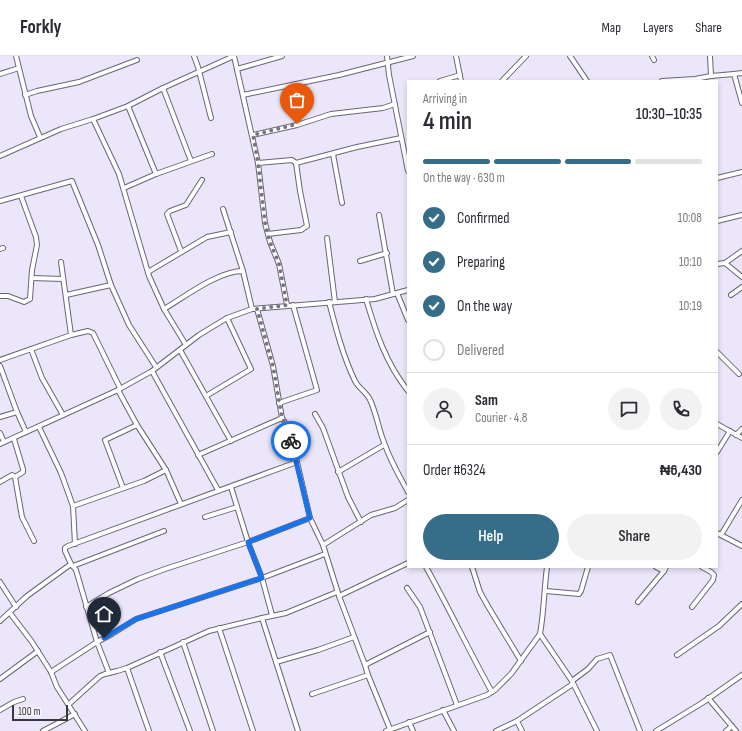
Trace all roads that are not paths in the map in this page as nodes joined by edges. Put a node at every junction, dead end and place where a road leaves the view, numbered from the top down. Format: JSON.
{"nodes":[{"id":1,"x":16,"y":56,"type":"edge"},
{"id":2,"x":194,"y":56,"type":"edge"},
{"id":3,"x":234,"y":56,"type":"edge"},
{"id":4,"x":282,"y":56,"type":"edge"},
{"id":5,"x":387,"y":56,"type":"edge"},
{"id":6,"x":413,"y":56,"type":"edge"},
{"id":7,"x":456,"y":56,"type":"edge"},
{"id":8,"x":526,"y":56,"type":"edge"},
{"id":9,"x":570,"y":56,"type":"edge"},
{"id":10,"x":710,"y":56,"type":"edge"},
{"id":11,"x":273,"y":57,"type":"edge"},
{"id":12,"x":137,"y":60,"type":"dead end"},
{"id":13,"x":388,"y":62,"type":"junction"},
{"id":14,"x":19,"y":68,"type":"junction"},
{"id":15,"x":237,"y":69,"type":"junction"},
{"id":16,"x":199,"y":72,"type":"junction"},
{"id":17,"x":742,"y":73,"type":"edge"},
{"id":18,"x":0,"y":74,"type":"edge"},
{"id":19,"x":734,"y":74,"type":"junction"},
{"id":20,"x":460,"y":75,"type":"junction"},
{"id":21,"x":711,"y":76,"type":"junction"},
{"id":22,"x":443,"y":80,"type":"edge"},
{"id":23,"x":462,"y":80,"type":"edge"},
{"id":24,"x":503,"y":80,"type":"edge"},
{"id":25,"x":586,"y":80,"type":"edge"},
{"id":26,"x":695,"y":80,"type":"edge"},
{"id":27,"x":163,"y":88,"type":"junction"},
{"id":28,"x":25,"y":95,"type":"junction"},
{"id":29,"x":243,"y":95,"type":"junction"},
{"id":30,"x":742,"y":103,"type":"edge"},
{"id":31,"x":395,"y":104,"type":"junction"},
{"id":32,"x":128,"y":106,"type":"junction"},
{"id":33,"x":210,"y":118,"type":"dead end"},
{"id":34,"x":93,"y":119,"type":"junction"},
{"id":35,"x":253,"y":135,"type":"junction"},
{"id":36,"x":40,"y":137,"type":"junction"},
{"id":37,"x":401,"y":138,"type":"junction"},
{"id":38,"x":212,"y":154,"type":"dead end"},
{"id":39,"x":333,"y":154,"type":"junction"},
{"id":40,"x":0,"y":156,"type":"edge"},
{"id":41,"x":190,"y":161,"type":"junction"},
{"id":42,"x":258,"y":163,"type":"junction"},
{"id":43,"x":296,"y":163,"type":"junction"},
{"id":44,"x":407,"y":166,"type":"edge"},
{"id":45,"x":742,"y":172,"type":"edge"},
{"id":46,"x":156,"y":174,"type":"junction"},
{"id":47,"x":718,"y":178,"type":"edge"},
{"id":48,"x":202,"y":180,"type":"dead end"},
{"id":49,"x":124,"y":188,"type":"junction"},
{"id":50,"x":21,"y":196,"type":"junction"},
{"id":51,"x":0,"y":201,"type":"edge"},
{"id":52,"x":342,"y":203,"type":"dead end"},
{"id":53,"x":223,"y":208,"type":"dead end"},
{"id":54,"x":379,"y":215,"type":"dead end"},
{"id":55,"x":742,"y":215,"type":"edge"},
{"id":56,"x":718,"y":221,"type":"edge"},
{"id":57,"x":231,"y":232,"type":"junction"},
{"id":58,"x":268,"y":234,"type":"junction"},
{"id":59,"x":328,"y":238,"type":"dead end"},
{"id":60,"x":182,"y":251,"type":"junction"},
{"id":61,"x":742,"y":252,"type":"edge"},
{"id":62,"x":386,"y":253,"type":"junction"},
{"id":63,"x":360,"y":261,"type":"dead end"},
{"id":64,"x":61,"y":262,"type":"dead end"},
{"id":65,"x":725,"y":263,"type":"junction"},
{"id":66,"x":718,"y":264,"type":"edge"},
{"id":67,"x":243,"y":271,"type":"junction"},
{"id":68,"x":148,"y":272,"type":"junction"},
{"id":69,"x":742,"y":277,"type":"edge"},
{"id":70,"x":32,"y":278,"type":"junction"},
{"id":71,"x":64,"y":279,"type":"junction"},
{"id":72,"x":111,"y":285,"type":"junction"},
{"id":73,"x":742,"y":287,"type":"edge"},
{"id":74,"x":407,"y":290,"type":"edge"},
{"id":75,"x":395,"y":294,"type":"junction"},
{"id":76,"x":66,"y":295,"type":"junction"},
{"id":77,"x":731,"y":295,"type":"dead end"},
{"id":78,"x":0,"y":296,"type":"edge"},
{"id":79,"x":366,"y":299,"type":"junction"},
{"id":80,"x":329,"y":302,"type":"junction"},
{"id":81,"x":335,"y":302,"type":"junction"},
{"id":82,"x":287,"y":305,"type":"junction"},
{"id":83,"x":292,"y":305,"type":"junction"},
{"id":84,"x":164,"y":309,"type":"junction"},
{"id":85,"x":252,"y":309,"type":"junction"},
{"id":86,"x":257,"y":309,"type":"junction"},
{"id":87,"x":227,"y":318,"type":"junction"},
{"id":88,"x":407,"y":318,"type":"edge"},
{"id":89,"x":71,"y":336,"type":"junction"},
{"id":90,"x":186,"y":345,"type":"junction"},
{"id":91,"x":31,"y":349,"type":"junction"},
{"id":92,"x":180,"y":350,"type":"junction"},
{"id":93,"x":718,"y":353,"type":"edge"},
{"id":94,"x":0,"y":360,"type":"edge"},
{"id":95,"x":0,"y":366,"type":"edge"},
{"id":96,"x":156,"y":367,"type":"junction"},
{"id":97,"x":152,"y":371,"type":"junction"},
{"id":98,"x":739,"y":374,"type":"dead end"},
{"id":99,"x":119,"y":389,"type":"junction"},
{"id":100,"x":407,"y":390,"type":"edge"},
{"id":101,"x":206,"y":396,"type":"junction"},
{"id":102,"x":279,"y":403,"type":"junction"},
{"id":103,"x":17,"y":412,"type":"junction"},
{"id":104,"x":315,"y":414,"type":"dead end"},
{"id":105,"x":63,"y":415,"type":"junction"},
{"id":106,"x":0,"y":417,"type":"edge"},
{"id":107,"x":282,"y":418,"type":"junction"},
{"id":108,"x":137,"y":425,"type":"junction"},
{"id":109,"x":718,"y":425,"type":"edge"},
{"id":110,"x":39,"y":427,"type":"junction"},
{"id":111,"x":742,"y":428,"type":"edge"},
{"id":112,"x":730,"y":431,"type":"junction"},
{"id":113,"x":26,"y":432,"type":"junction"},
{"id":114,"x":0,"y":433,"type":"edge"},
{"id":115,"x":736,"y":435,"type":"junction"},
{"id":116,"x":14,"y":438,"type":"junction"},
{"id":117,"x":742,"y":438,"type":"edge"},
{"id":118,"x":231,"y":441,"type":"junction"},
{"id":119,"x":2,"y":443,"type":"edge"},
{"id":120,"x":384,"y":445,"type":"junction"},
{"id":121,"x":718,"y":450,"type":"edge"},
{"id":122,"x":198,"y":456,"type":"junction"},
{"id":123,"x":297,"y":462,"type":"junction"},
{"id":124,"x":166,"y":470,"type":"junction"},
{"id":125,"x":338,"y":472,"type":"junction"},
{"id":126,"x":16,"y":477,"type":"junction"},
{"id":127,"x":0,"y":482,"type":"edge"},
{"id":128,"x":231,"y":487,"type":"junction"},
{"id":129,"x":123,"y":488,"type":"junction"},
{"id":130,"x":218,"y":490,"type":"junction"},
{"id":131,"x":407,"y":490,"type":"edge"},
{"id":132,"x":742,"y":500,"type":"edge"},
{"id":133,"x":407,"y":501,"type":"edge"},
{"id":134,"x":181,"y":504,"type":"junction"},
{"id":135,"x":73,"y":506,"type":"junction"},
{"id":136,"x":237,"y":507,"type":"junction"},
{"id":137,"x":205,"y":517,"type":"dead end"},
{"id":138,"x":310,"y":518,"type":"junction"},
{"id":139,"x":361,"y":522,"type":"junction"},
{"id":140,"x":164,"y":531,"type":"dead end"},
{"id":141,"x":719,"y":534,"type":"edge"},
{"id":142,"x":34,"y":541,"type":"dead end"},
{"id":143,"x":248,"y":542,"type":"junction"},
{"id":144,"x":75,"y":544,"type":"junction"},
{"id":145,"x":323,"y":545,"type":"junction"},
{"id":146,"x":741,"y":545,"type":"edge"},
{"id":147,"x":325,"y":554,"type":"junction"},
{"id":148,"x":407,"y":563,"type":"edge"},
{"id":149,"x":72,"y":565,"type":"junction"},
{"id":150,"x":427,"y":568,"type":"edge"},
{"id":151,"x":472,"y":568,"type":"edge"},
{"id":152,"x":547,"y":568,"type":"edge"},
{"id":153,"x":588,"y":568,"type":"edge"},
{"id":154,"x":704,"y":568,"type":"edge"},
{"id":155,"x":665,"y":569,"type":"edge"},
{"id":156,"x":262,"y":578,"type":"junction"},
{"id":157,"x":0,"y":582,"type":"edge"},
{"id":158,"x":407,"y":588,"type":"dead end"},
{"id":159,"x":546,"y":591,"type":"junction"},
{"id":160,"x":338,"y":594,"type":"junction"},
{"id":161,"x":638,"y":602,"type":"dead end"},
{"id":162,"x":742,"y":604,"type":"edge"},
{"id":163,"x":16,"y":606,"type":"junction"},
{"id":164,"x":86,"y":607,"type":"junction"},
{"id":165,"x":692,"y":607,"type":"dead end"},
{"id":166,"x":10,"y":613,"type":"junction"},
{"id":167,"x":272,"y":615,"type":"junction"},
{"id":168,"x":262,"y":618,"type":"junction"},
{"id":169,"x":0,"y":621,"type":"edge"},
{"id":170,"x":219,"y":628,"type":"junction"},
{"id":171,"x":430,"y":632,"type":"junction"},
{"id":172,"x":540,"y":634,"type":"junction"},
{"id":173,"x":354,"y":637,"type":"junction"},
{"id":174,"x":97,"y":642,"type":"junction"},
{"id":175,"x":183,"y":642,"type":"junction"},
{"id":176,"x":38,"y":651,"type":"junction"},
{"id":177,"x":160,"y":652,"type":"junction"},
{"id":178,"x":677,"y":655,"type":"dead end"},
{"id":179,"x":521,"y":660,"type":"junction"},
{"id":180,"x":276,"y":662,"type":"junction"},
{"id":181,"x":365,"y":665,"type":"junction"},
{"id":182,"x":127,"y":668,"type":"junction"},
{"id":183,"x":51,"y":672,"type":"junction"},
{"id":184,"x":109,"y":673,"type":"junction"},
{"id":185,"x":368,"y":675,"type":"junction"},
{"id":186,"x":742,"y":675,"type":"edge"},
{"id":187,"x":0,"y":679,"type":"edge"},
{"id":188,"x":573,"y":682,"type":"junction"},
{"id":189,"x":492,"y":692,"type":"junction"},
{"id":190,"x":312,"y":694,"type":"dead end"},
{"id":191,"x":708,"y":698,"type":"junction"},
{"id":192,"x":23,"y":699,"type":"dead end"},
{"id":193,"x":69,"y":704,"type":"junction"},
{"id":194,"x":457,"y":705,"type":"junction"},
{"id":195,"x":0,"y":710,"type":"edge"},
{"id":196,"x":444,"y":710,"type":"junction"},
{"id":197,"x":75,"y":714,"type":"junction"},
{"id":198,"x":517,"y":721,"type":"junction"},
{"id":199,"x":409,"y":722,"type":"junction"},
{"id":200,"x":732,"y":726,"type":"junction"},
{"id":201,"x":388,"y":730,"type":"edge"},
{"id":202,"x":43,"y":731,"type":"edge"},
{"id":203,"x":85,"y":731,"type":"edge"},
{"id":204,"x":149,"y":731,"type":"edge"},
{"id":205,"x":190,"y":731,"type":"edge"},
{"id":206,"x":213,"y":731,"type":"edge"},
{"id":207,"x":253,"y":731,"type":"edge"},
{"id":208,"x":298,"y":731,"type":"edge"},
{"id":209,"x":413,"y":731,"type":"edge"},
{"id":210,"x":454,"y":731,"type":"edge"},
{"id":211,"x":496,"y":731,"type":"edge"},
{"id":212,"x":522,"y":731,"type":"edge"},
{"id":213,"x":597,"y":731,"type":"edge"},
{"id":214,"x":640,"y":731,"type":"edge"},
{"id":215,"x":656,"y":731,"type":"edge"},
{"id":216,"x":726,"y":731,"type":"edge"},
{"id":217,"x":736,"y":731,"type":"edge"}],
"edges":[{"from":1,"to":14,"type":"street"},
{"from":2,"to":16,"type":"street"},
{"from":3,"to":15,"type":"street"},
{"from":3,"to":16,"type":"street"},
{"from":4,"to":11,"type":"street"},
{"from":5,"to":13,"type":"street"},
{"from":6,"to":13,"type":"street"},
{"from":7,"to":20,"type":"street"},
{"from":8,"to":24,"type":"street"},
{"from":9,"to":25,"type":"street"},
{"from":10,"to":21,"type":"street"},
{"from":11,"to":15,"type":"street"},
{"from":12,"to":28,"type":"street"},
{"from":13,"to":29,"type":"street"},
{"from":13,"to":31,"type":"street"},
{"from":14,"to":18,"type":"street"},
{"from":14,"to":28,"type":"street"},
{"from":15,"to":29,"type":"street"},
{"from":16,"to":27,"type":"street"},
{"from":16,"to":33,"type":"street"},
{"from":17,"to":19,"type":"street"},
{"from":19,"to":21,"type":"street"},
{"from":19,"to":30,"type":"street"},
{"from":20,"to":22,"type":"street"},
{"from":20,"to":23,"type":"street"},
{"from":21,"to":26,"type":"street"},
{"from":27,"to":32,"type":"street"},
{"from":27,"to":41,"type":"street"},
{"from":28,"to":36,"type":"street"},
{"from":29,"to":35,"type":"street"},
{"from":31,"to":35,"type":"street"},
{"from":31,"to":37,"type":"street"},
{"from":32,"to":34,"type":"street"},
{"from":32,"to":46,"type":"street"},
{"from":34,"to":36,"type":"street"},
{"from":34,"to":49,"type":"street"},
{"from":35,"to":42,"type":"street"},
{"from":36,"to":40,"type":"street"},
{"from":37,"to":39,"type":"street"},
{"from":37,"to":44,"type":"street"},
{"from":38,"to":41,"type":"street"},
{"from":39,"to":43,"type":"street"},
{"from":39,"to":52,"type":"street"},
{"from":41,"to":46,"type":"street"},
{"from":42,"to":43,"type":"street"},
{"from":42,"to":58,"type":"street"},
{"from":43,"to":58,"type":"street"},
{"from":45,"to":47,"type":"street"},
{"from":46,"to":49,"type":"street"},
{"from":48,"to":60,"type":"street"},
{"from":49,"to":68,"type":"street"},
{"from":50,"to":51,"type":"street"},
{"from":50,"to":70,"type":"street"},
{"from":50,"to":72,"type":"street"},
{"from":53,"to":57,"type":"street"},
{"from":54,"to":62,"type":"street"},
{"from":55,"to":56,"type":"street"},
{"from":57,"to":60,"type":"street"},
{"from":57,"to":67,"type":"street"},
{"from":58,"to":82,"type":"street"},
{"from":59,"to":81,"type":"street"},
{"from":60,"to":68,"type":"street"},
{"from":61,"to":65,"type":"street"},
{"from":62,"to":63,"type":"street"},
{"from":62,"to":75,"type":"street"},
{"from":64,"to":71,"type":"street"},
{"from":65,"to":66,"type":"street"},
{"from":65,"to":69,"type":"street"},
{"from":67,"to":84,"type":"street"},
{"from":67,"to":85,"type":"street"},
{"from":68,"to":84,"type":"street"},
{"from":70,"to":71,"type":"street"},
{"from":70,"to":78,"type":"street"},
{"from":71,"to":76,"type":"street"},
{"from":72,"to":76,"type":"street"},
{"from":72,"to":96,"type":"street"},
{"from":73,"to":77,"type":"street"},
{"from":74,"to":75,"type":"street"},
{"from":75,"to":79,"type":"street"},
{"from":75,"to":88,"type":"street"},
{"from":76,"to":89,"type":"street"},
{"from":79,"to":81,"type":"street"},
{"from":79,"to":100,"type":"street"},
{"from":80,"to":81,"type":"street"},
{"from":80,"to":83,"type":"street"},
{"from":80,"to":120,"type":"street"},
{"from":82,"to":83,"type":"street"},
{"from":82,"to":86,"type":"street"},
{"from":83,"to":102,"type":"street"},
{"from":84,"to":90,"type":"street"},
{"from":85,"to":86,"type":"street"},
{"from":85,"to":87,"type":"street"},
{"from":86,"to":102,"type":"street"},
{"from":87,"to":90,"type":"street"},
{"from":87,"to":101,"type":"street"},
{"from":89,"to":91,"type":"street"},
{"from":89,"to":99,"type":"street"},
{"from":90,"to":92,"type":"street"},
{"from":91,"to":94,"type":"street"},
{"from":91,"to":105,"type":"street"},
{"from":92,"to":96,"type":"street"},
{"from":92,"to":101,"type":"street"},
{"from":93,"to":98,"type":"street"},
{"from":95,"to":103,"type":"street"},
{"from":96,"to":97,"type":"street"},
{"from":97,"to":99,"type":"street"},
{"from":97,"to":122,"type":"street"},
{"from":99,"to":105,"type":"street"},
{"from":99,"to":108,"type":"street"},
{"from":101,"to":118,"type":"street"},
{"from":102,"to":107,"type":"street"},
{"from":103,"to":106,"type":"street"},
{"from":103,"to":113,"type":"street"},
{"from":104,"to":125,"type":"street"},
{"from":105,"to":110,"type":"street"},
{"from":107,"to":118,"type":"street"},
{"from":107,"to":123,"type":"street"},
{"from":108,"to":124,"type":"street"},
{"from":108,"to":129,"type":"street"},
{"from":109,"to":112,"type":"street"},
{"from":110,"to":113,"type":"street"},
{"from":110,"to":135,"type":"street"},
{"from":111,"to":115,"type":"street"},
{"from":112,"to":115,"type":"street"},
{"from":112,"to":121,"type":"street"},
{"from":113,"to":116,"type":"street"},
{"from":114,"to":119,"type":"street"},
{"from":115,"to":117,"type":"street"},
{"from":116,"to":119,"type":"street"},
{"from":116,"to":126,"type":"street"},
{"from":118,"to":122,"type":"street"},
{"from":120,"to":125,"type":"street"},
{"from":120,"to":131,"type":"street"},
{"from":122,"to":130,"type":"street"},
{"from":123,"to":128,"type":"street"},
{"from":123,"to":138,"type":"street"},
{"from":124,"to":129,"type":"street"},
{"from":124,"to":134,"type":"street"},
{"from":125,"to":139,"type":"street"},
{"from":126,"to":127,"type":"street"},
{"from":126,"to":142,"type":"street"},
{"from":128,"to":130,"type":"street"},
{"from":128,"to":136,"type":"street"},
{"from":129,"to":135,"type":"street"},
{"from":130,"to":134,"type":"street"},
{"from":132,"to":141,"type":"street"},
{"from":133,"to":139,"type":"street"},
{"from":134,"to":144,"type":"street"},
{"from":135,"to":144,"type":"street"},
{"from":136,"to":137,"type":"street"},
{"from":136,"to":143,"type":"street"},
{"from":138,"to":143,"type":"street"},
{"from":138,"to":145,"type":"street"},
{"from":139,"to":145,"type":"street"},
{"from":140,"to":149,"type":"street"},
{"from":141,"to":146,"type":"street"},
{"from":143,"to":156,"type":"street"},
{"from":143,"to":164,"type":"street"},
{"from":144,"to":149,"type":"street"},
{"from":145,"to":147,"type":"street"},
{"from":147,"to":156,"type":"street"},
{"from":147,"to":160,"type":"street"},
{"from":148,"to":160,"type":"street"},
{"from":149,"to":163,"type":"street"},
{"from":149,"to":164,"type":"street"},
{"from":150,"to":189,"type":"street"},
{"from":151,"to":179,"type":"street"},
{"from":152,"to":159,"type":"street"},
{"from":153,"to":159,"type":"street"},
{"from":154,"to":165,"type":"street"},
{"from":155,"to":161,"type":"street"},
{"from":156,"to":167,"type":"street"},
{"from":156,"to":174,"type":"street"},
{"from":157,"to":163,"type":"street"},
{"from":158,"to":171,"type":"street"},
{"from":159,"to":172,"type":"street"},
{"from":160,"to":167,"type":"street"},
{"from":160,"to":173,"type":"street"},
{"from":162,"to":178,"type":"street"},
{"from":163,"to":166,"type":"street"},
{"from":164,"to":174,"type":"street"},
{"from":166,"to":169,"type":"street"},
{"from":166,"to":176,"type":"street"},
{"from":167,"to":168,"type":"street"},
{"from":168,"to":170,"type":"street"},
{"from":168,"to":180,"type":"street"},
{"from":170,"to":175,"type":"street"},
{"from":170,"to":207,"type":"street"},
{"from":171,"to":181,"type":"street"},
{"from":171,"to":194,"type":"street"},
{"from":172,"to":179,"type":"street"},
{"from":172,"to":188,"type":"street"},
{"from":173,"to":180,"type":"street"},
{"from":173,"to":181,"type":"street"},
{"from":174,"to":183,"type":"street"},
{"from":174,"to":184,"type":"street"},
{"from":175,"to":177,"type":"street"},
{"from":175,"to":206,"type":"street"},
{"from":176,"to":183,"type":"street"},
{"from":176,"to":187,"type":"street"},
{"from":177,"to":182,"type":"street"},
{"from":177,"to":205,"type":"street"},
{"from":179,"to":189,"type":"street"},
{"from":180,"to":208,"type":"street"},
{"from":181,"to":185,"type":"street"},
{"from":182,"to":184,"type":"street"},
{"from":182,"to":204,"type":"street"},
{"from":183,"to":193,"type":"street"},
{"from":184,"to":193,"type":"street"},
{"from":185,"to":190,"type":"street"},
{"from":185,"to":201,"type":"street"},
{"from":186,"to":191,"type":"street"},
{"from":188,"to":198,"type":"street"},
{"from":188,"to":213,"type":"street"},
{"from":188,"to":214,"type":"street"},
{"from":189,"to":194,"type":"street"},
{"from":191,"to":200,"type":"street"},
{"from":191,"to":215,"type":"street"},
{"from":192,"to":195,"type":"street"},
{"from":193,"to":197,"type":"street"},
{"from":194,"to":196,"type":"street"},
{"from":196,"to":199,"type":"street"},
{"from":196,"to":210,"type":"street"},
{"from":197,"to":202,"type":"street"},
{"from":197,"to":203,"type":"street"},
{"from":198,"to":211,"type":"street"},
{"from":198,"to":212,"type":"street"},
{"from":199,"to":201,"type":"street"},
{"from":199,"to":209,"type":"street"},
{"from":200,"to":216,"type":"street"},
{"from":200,"to":217,"type":"street"}]}
